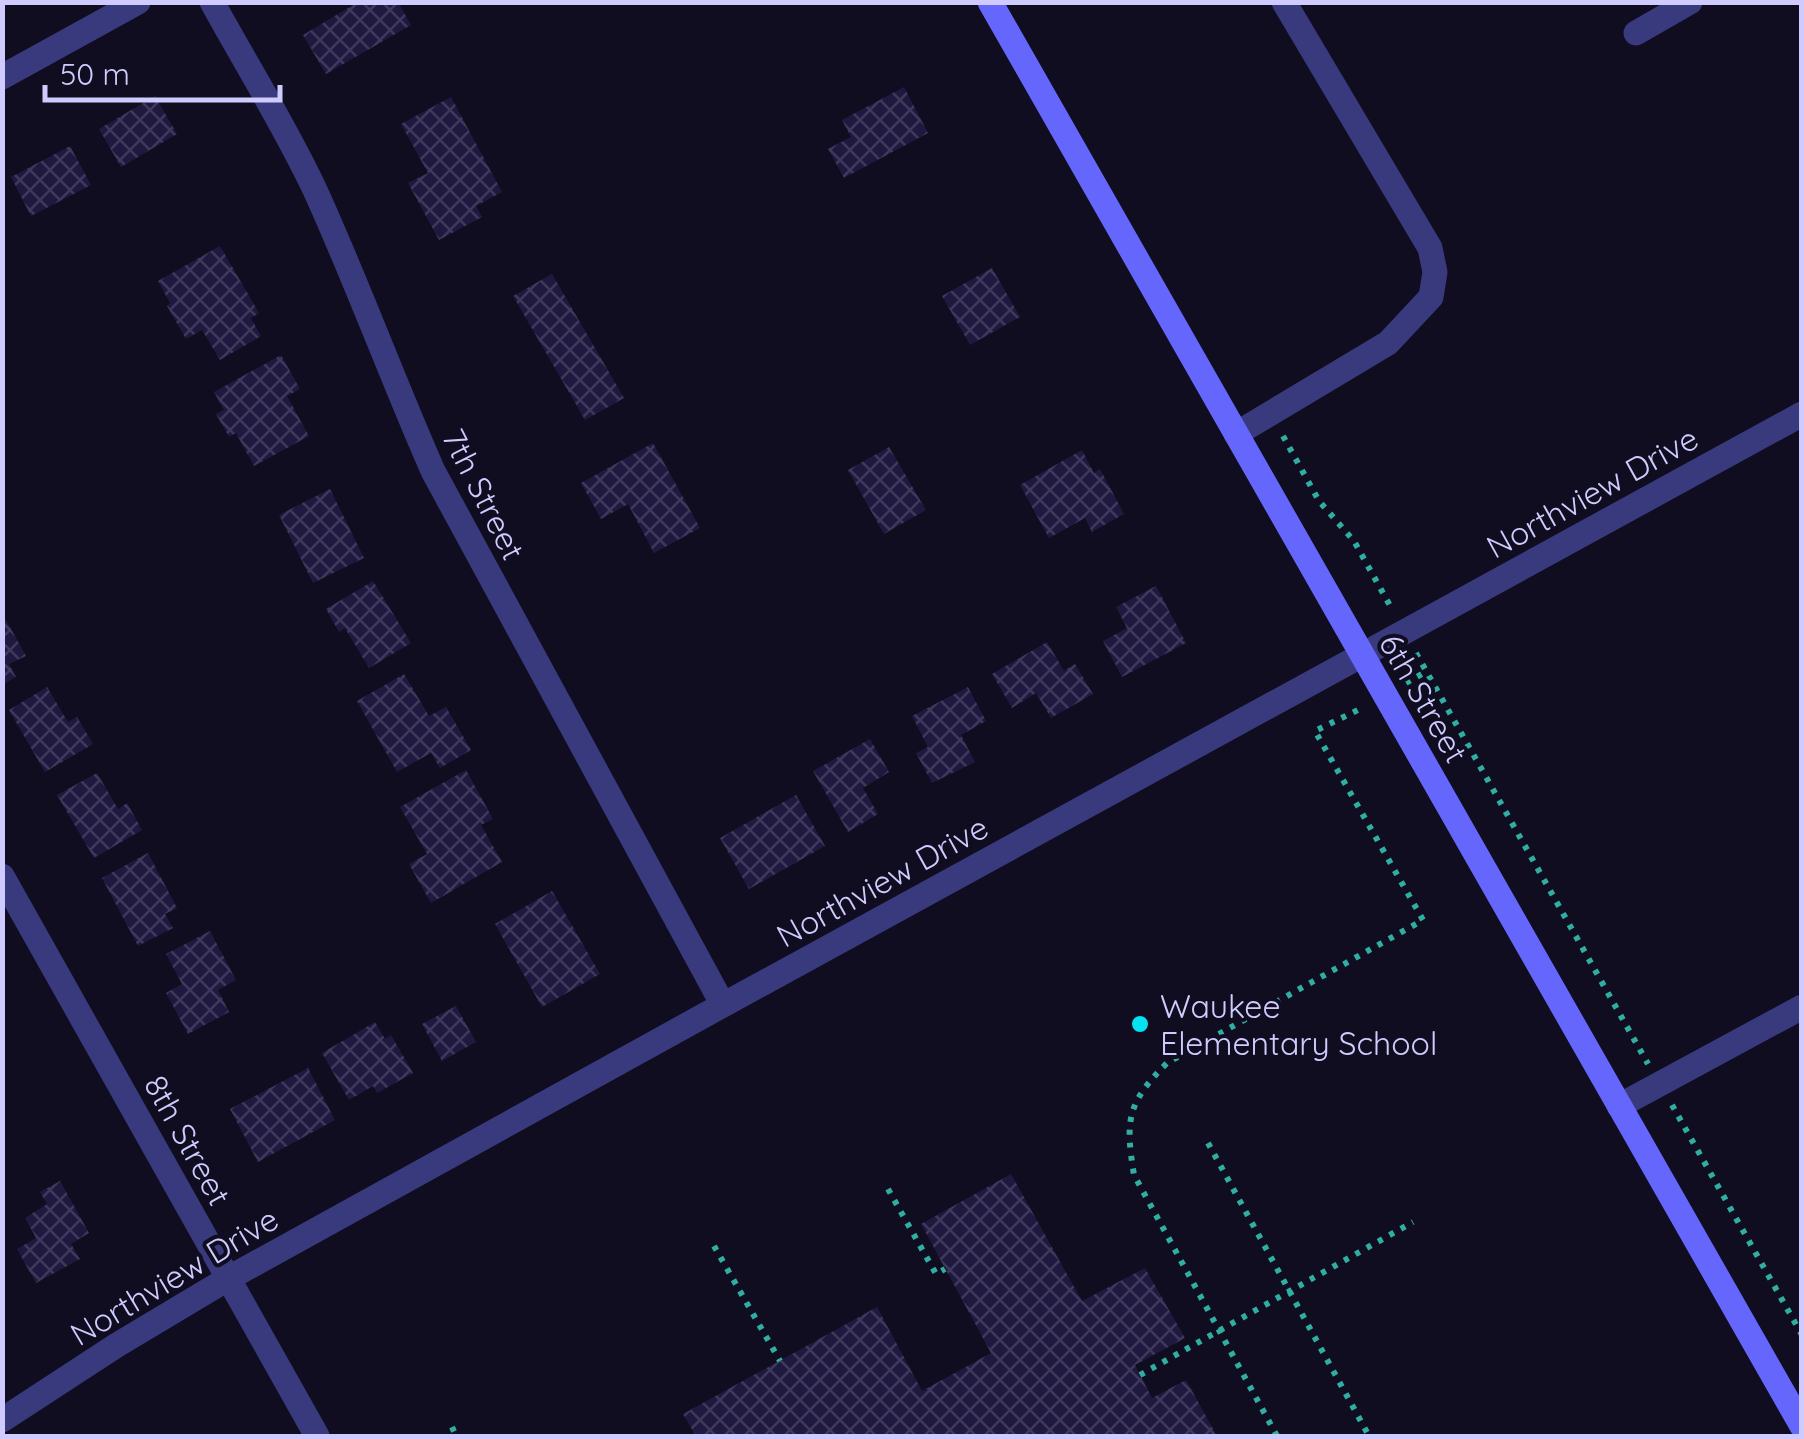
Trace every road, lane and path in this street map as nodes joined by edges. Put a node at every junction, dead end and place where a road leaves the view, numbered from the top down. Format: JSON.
{"nodes":[{"id":1,"x":138,"y":2,"type":"edge"},
{"id":2,"x":212,"y":2,"type":"edge"},
{"id":3,"x":990,"y":2,"type":"edge"},
{"id":4,"x":1284,"y":2,"type":"edge"},
{"id":5,"x":1690,"y":2,"type":"edge"},
{"id":6,"x":1636,"y":33,"type":"dead end"},
{"id":7,"x":2,"y":78,"type":"edge"},
{"id":8,"x":1270,"y":414,"type":"junction"},
{"id":9,"x":1802,"y":414,"type":"edge"},
{"id":10,"x":1236,"y":434,"type":"junction"},
{"id":11,"x":1392,"y":611,"type":"dead end"},
{"id":12,"x":1362,"y":655,"type":"junction"},
{"id":13,"x":1419,"y":658,"type":"dead end"},
{"id":14,"x":1427,"y":671,"type":"junction"},
{"id":15,"x":1412,"y":680,"type":"dead end"},
{"id":16,"x":1347,"y":716,"type":"dead end"},
{"id":17,"x":5,"y":886,"type":"edge"},
{"id":18,"x":723,"y":1005,"type":"junction"},
{"id":19,"x":1802,"y":1007,"type":"edge"},
{"id":20,"x":1660,"y":1084,"type":"junction"},
{"id":21,"x":1619,"y":1106,"type":"junction"},
{"id":22,"x":1208,"y":1143,"type":"dead end"},
{"id":23,"x":888,"y":1189,"type":"dead end"},
{"id":24,"x":1414,"y":1222,"type":"dead end"},
{"id":25,"x":714,"y":1246,"type":"dead end"},
{"id":26,"x":945,"y":1268,"type":"dead end"},
{"id":27,"x":229,"y":1278,"type":"junction"},
{"id":28,"x":1289,"y":1291,"type":"junction"},
{"id":29,"x":1219,"y":1330,"type":"junction"},
{"id":30,"x":1802,"y":1335,"type":"edge"},
{"id":31,"x":780,"y":1360,"type":"dead end"},
{"id":32,"x":1140,"y":1375,"type":"dead end"},
{"id":33,"x":2,"y":1420,"type":"edge"},
{"id":34,"x":1802,"y":1426,"type":"edge"},
{"id":35,"x":452,"y":1427,"type":"dead end"},
{"id":36,"x":317,"y":1436,"type":"edge"},
{"id":37,"x":456,"y":1436,"type":"edge"},
{"id":38,"x":1277,"y":1436,"type":"edge"},
{"id":39,"x":1369,"y":1436,"type":"edge"}],
"edges":[{"from":1,"to":7,"type":"street"},
{"from":2,"to":18,"type":"street","name":"7th Street"},
{"from":3,"to":10,"type":"main road","name":"6th Street"},
{"from":4,"to":8,"type":"street"},
{"from":5,"to":6,"type":"street"},
{"from":8,"to":10,"type":"street"},
{"from":8,"to":11,"type":"path"},
{"from":9,"to":12,"type":"street","name":"Northview Drive"},
{"from":10,"to":12,"type":"main road","name":"6th Street"},
{"from":12,"to":18,"type":"street","name":"Northview Drive"},
{"from":12,"to":21,"type":"main road","name":"6th Street"},
{"from":13,"to":14,"type":"path"},
{"from":14,"to":15,"type":"path"},
{"from":14,"to":20,"type":"path"},
{"from":16,"to":29,"type":"path"},
{"from":17,"to":27,"type":"street","name":"8th Street"},
{"from":18,"to":27,"type":"street","name":"Northview Drive"},
{"from":19,"to":20,"type":"street"},
{"from":20,"to":21,"type":"street"},
{"from":20,"to":30,"type":"path"},
{"from":21,"to":34,"type":"main road","name":"6th Street"},
{"from":22,"to":28,"type":"path"},
{"from":23,"to":26,"type":"path"},
{"from":24,"to":28,"type":"path"},
{"from":25,"to":31,"type":"path"},
{"from":27,"to":33,"type":"street","name":"Northview Drive"},
{"from":27,"to":36,"type":"street","name":"8th Street"},
{"from":28,"to":29,"type":"path"},
{"from":28,"to":39,"type":"path"},
{"from":29,"to":32,"type":"path"},
{"from":29,"to":38,"type":"path"},
{"from":35,"to":37,"type":"path"}]}
